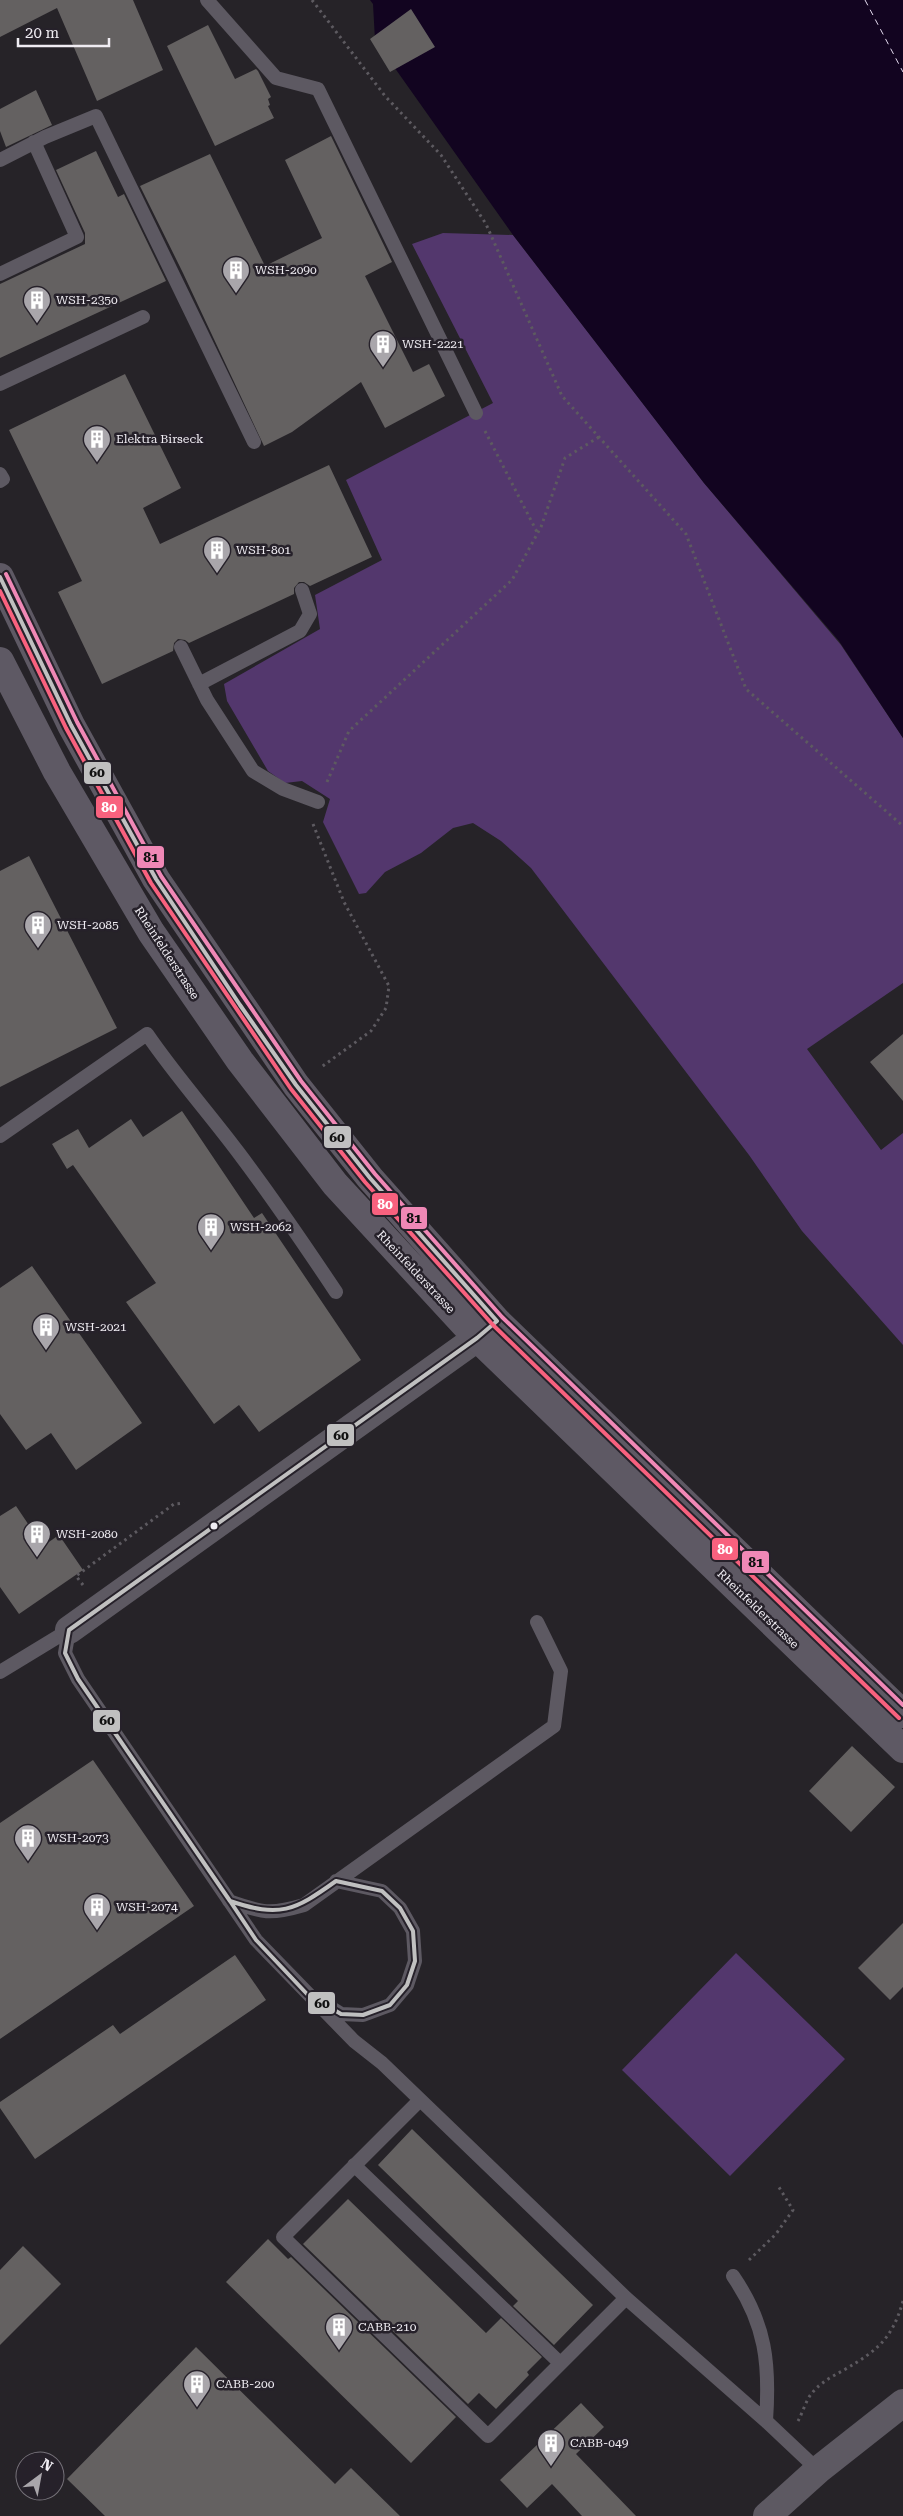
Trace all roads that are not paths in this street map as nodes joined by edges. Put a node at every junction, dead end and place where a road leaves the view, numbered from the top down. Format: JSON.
{"nodes":[{"id":1,"x":207,"y":0,"type":"edge"},
{"id":2,"x":34,"y":142,"type":"junction"},
{"id":3,"x":0,"y":160,"type":"edge"},
{"id":4,"x":0,"y":274,"type":"edge"},
{"id":5,"x":143,"y":317,"type":"dead end"},
{"id":6,"x":0,"y":384,"type":"edge"},
{"id":7,"x":476,"y":412,"type":"road end"},
{"id":8,"x":254,"y":442,"type":"dead end"},
{"id":9,"x":0,"y":474,"type":"edge"},
{"id":10,"x":0,"y":481,"type":"edge"},
{"id":11,"x":0,"y":577,"type":"edge"},
{"id":12,"x":302,"y":590,"type":"dead end"},
{"id":13,"x":181,"y":647,"type":"dead end"},
{"id":14,"x":0,"y":661,"type":"edge"},
{"id":15,"x":199,"y":684,"type":"junction"},
{"id":16,"x":318,"y":802,"type":"road end"},
{"id":17,"x":0,"y":1136,"type":"edge"},
{"id":18,"x":336,"y":1292,"type":"dead end"},
{"id":19,"x":497,"y":1321,"type":"junction"},
{"id":20,"x":477,"y":1338,"type":"junction"},
{"id":21,"x":537,"y":1622,"type":"dead end"},
{"id":22,"x":69,"y":1630,"type":"junction"},
{"id":23,"x":0,"y":1672,"type":"edge"},
{"id":24,"x":903,"y":1714,"type":"edge"},
{"id":25,"x":903,"y":1749,"type":"edge"},
{"id":26,"x":336,"y":1881,"type":"junction"},
{"id":27,"x":229,"y":1901,"type":"junction"},
{"id":28,"x":307,"y":1994,"type":"junction"},
{"id":29,"x":420,"y":2100,"type":"junction"},
{"id":30,"x":354,"y":2165,"type":"junction"},
{"id":31,"x":733,"y":2276,"type":"dead end"},
{"id":32,"x":626,"y":2298,"type":"junction"},
{"id":33,"x":560,"y":2363,"type":"junction"},
{"id":34,"x":903,"y":2403,"type":"edge"},
{"id":35,"x":766,"y":2421,"type":"junction"},
{"id":36,"x":818,"y":2470,"type":"junction"},
{"id":37,"x":767,"y":2516,"type":"edge"}],
"edges":[{"from":1,"to":7,"type":"lane"},
{"from":2,"to":3,"type":"lane"},
{"from":2,"to":4,"type":"lane"},
{"from":2,"to":8,"type":"lane"},
{"from":5,"to":6,"type":"lane"},
{"from":9,"to":10,"type":"lane"},
{"from":11,"to":19,"type":"main road","name":"Rheinfelderstrasse"},
{"from":12,"to":15,"type":"lane"},
{"from":13,"to":15,"type":"lane"},
{"from":14,"to":20,"type":"main road","name":"Rheinfelderstrasse"},
{"from":15,"to":16,"type":"lane"},
{"from":17,"to":18,"type":"lane"},
{"from":19,"to":20,"type":"street"},
{"from":19,"to":24,"type":"main road","name":"Rheinfelderstrasse"},
{"from":20,"to":22,"type":"street"},
{"from":20,"to":25,"type":"main road","name":"Rheinfelderstrasse"},
{"from":21,"to":26,"type":"lane"},
{"from":22,"to":23,"type":"lane"},
{"from":22,"to":27,"type":"lane"},
{"from":26,"to":27,"type":"lane"},
{"from":26,"to":28,"type":"lane"},
{"from":27,"to":28,"type":"lane"},
{"from":28,"to":29,"type":"lane"},
{"from":29,"to":30,"type":"lane"},
{"from":29,"to":32,"type":"lane"},
{"from":30,"to":33,"type":"lane"},
{"from":30,"to":33,"type":"lane"},
{"from":31,"to":35,"type":"lane"},
{"from":32,"to":33,"type":"lane"},
{"from":32,"to":35,"type":"lane"},
{"from":34,"to":36,"type":"street"},
{"from":35,"to":36,"type":"lane"},
{"from":36,"to":37,"type":"street"}]}
